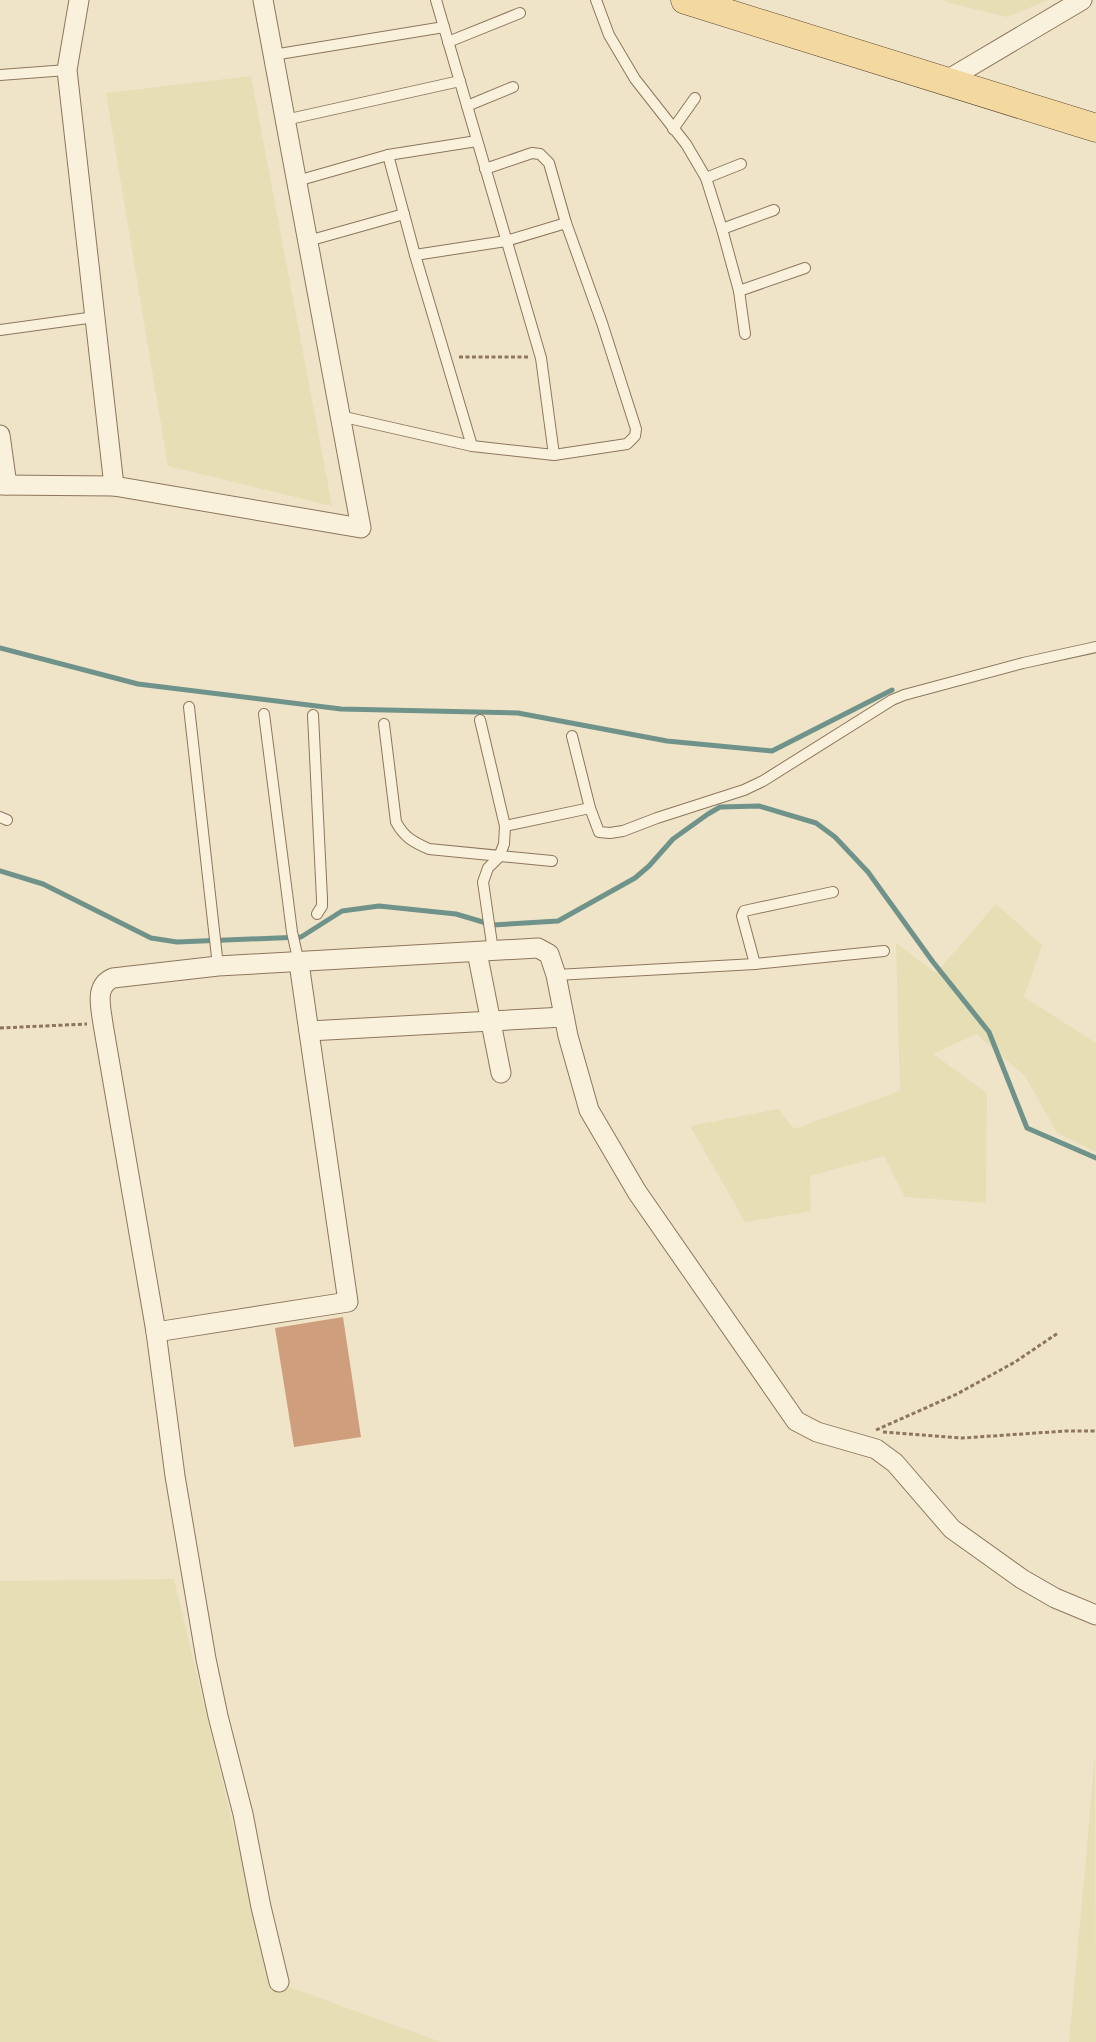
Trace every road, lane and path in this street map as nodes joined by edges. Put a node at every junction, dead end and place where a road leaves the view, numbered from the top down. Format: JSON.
{"nodes":[{"id":1,"x":79,"y":0,"type":"edge"},
{"id":2,"x":263,"y":0,"type":"edge"},
{"id":3,"x":436,"y":0,"type":"edge"},
{"id":4,"x":596,"y":0,"type":"edge"},
{"id":5,"x":685,"y":0,"type":"edge"},
{"id":6,"x":1082,"y":0,"type":"edge"},
{"id":7,"x":520,"y":13,"type":"dead end"},
{"id":8,"x":444,"y":27,"type":"junction"},
{"id":9,"x":448,"y":42,"type":"junction"},
{"id":10,"x":273,"y":55,"type":"junction"},
{"id":11,"x":67,"y":70,"type":"junction"},
{"id":12,"x":0,"y":75,"type":"edge"},
{"id":13,"x":947,"y":80,"type":"junction"},
{"id":14,"x":460,"y":81,"type":"junction"},
{"id":15,"x":513,"y":87,"type":"dead end"},
{"id":16,"x":695,"y":98,"type":"dead end"},
{"id":17,"x":467,"y":106,"type":"junction"},
{"id":18,"x":285,"y":120,"type":"junction"},
{"id":19,"x":1096,"y":128,"type":"edge"},
{"id":20,"x":673,"y":129,"type":"junction"},
{"id":21,"x":477,"y":141,"type":"junction"},
{"id":22,"x":388,"y":155,"type":"junction"},
{"id":23,"x":740,"y":164,"type":"dead end"},
{"id":24,"x":485,"y":169,"type":"junction"},
{"id":25,"x":706,"y":178,"type":"junction"},
{"id":26,"x":297,"y":181,"type":"junction"},
{"id":27,"x":774,"y":210,"type":"dead end"},
{"id":28,"x":404,"y":214,"type":"junction"},
{"id":29,"x":566,"y":223,"type":"junction"},
{"id":30,"x":722,"y":229,"type":"junction"},
{"id":31,"x":308,"y":241,"type":"junction"},
{"id":32,"x":506,"y":241,"type":"junction"},
{"id":33,"x":416,"y":255,"type":"junction"},
{"id":34,"x":805,"y":268,"type":"dead end"},
{"id":35,"x":739,"y":291,"type":"junction"},
{"id":36,"x":95,"y":317,"type":"junction"},
{"id":37,"x":0,"y":330,"type":"edge"},
{"id":38,"x":745,"y":334,"type":"dead end"},
{"id":39,"x":446,"y":357,"type":"junction"},
{"id":40,"x":541,"y":358,"type":"junction"},
{"id":41,"x":340,"y":416,"type":"junction"},
{"id":42,"x":0,"y":435,"type":"edge"},
{"id":43,"x":472,"y":446,"type":"junction"},
{"id":44,"x":554,"y":455,"type":"junction"},
{"id":45,"x":3,"y":485,"type":"edge"},
{"id":46,"x":114,"y":486,"type":"junction"},
{"id":47,"x":1096,"y":647,"type":"edge"},
{"id":48,"x":189,"y":707,"type":"dead end"},
{"id":49,"x":264,"y":714,"type":"dead end"},
{"id":50,"x":313,"y":714,"type":"dead end"},
{"id":51,"x":480,"y":720,"type":"dead end"},
{"id":52,"x":384,"y":724,"type":"dead end"},
{"id":53,"x":572,"y":736,"type":"dead end"},
{"id":54,"x":590,"y":808,"type":"junction"},
{"id":55,"x":505,"y":826,"type":"junction"},
{"id":56,"x":499,"y":857,"type":"junction"},
{"id":57,"x":552,"y":861,"type":"dead end"},
{"id":58,"x":833,"y":892,"type":"dead end"},
{"id":59,"x":316,"y":914,"type":"dead end"},
{"id":60,"x":485,"y":951,"type":"junction"},
{"id":61,"x":884,"y":951,"type":"dead end"},
{"id":62,"x":299,"y":963,"type":"junction"},
{"id":63,"x":754,"y":964,"type":"junction"},
{"id":64,"x":218,"y":966,"type":"junction"},
{"id":65,"x":556,"y":975,"type":"junction"},
{"id":66,"x":564,"y":1017,"type":"junction"},
{"id":67,"x":491,"y":1021,"type":"junction"},
{"id":68,"x":103,"y":1024,"type":"junction"},
{"id":69,"x":0,"y":1028,"type":"edge"},
{"id":70,"x":309,"y":1031,"type":"junction"},
{"id":71,"x":501,"y":1073,"type":"dead end"},
{"id":72,"x":156,"y":1332,"type":"junction"},
{"id":73,"x":1058,"y":1333,"type":"dead end"},
{"id":74,"x":1096,"y":1431,"type":"edge"},
{"id":75,"x":1096,"y":1615,"type":"edge"},
{"id":76,"x":279,"y":1982,"type":"dead end"}],
"edges":[{"from":1,"to":11,"type":"street"},
{"from":2,"to":10,"type":"street"},
{"from":3,"to":8,"type":"lane"},
{"from":4,"to":20,"type":"lane"},
{"from":5,"to":13,"type":"main road"},
{"from":6,"to":13,"type":"street"},
{"from":7,"to":9,"type":"lane"},
{"from":8,"to":9,"type":"lane"},
{"from":8,"to":10,"type":"lane"},
{"from":9,"to":14,"type":"lane"},
{"from":10,"to":18,"type":"street"},
{"from":11,"to":12,"type":"lane"},
{"from":11,"to":36,"type":"street"},
{"from":13,"to":19,"type":"main road"},
{"from":14,"to":17,"type":"lane"},
{"from":14,"to":18,"type":"lane"},
{"from":15,"to":17,"type":"lane"},
{"from":16,"to":20,"type":"lane"},
{"from":17,"to":21,"type":"lane"},
{"from":18,"to":26,"type":"street"},
{"from":20,"to":25,"type":"lane"},
{"from":21,"to":22,"type":"lane"},
{"from":21,"to":24,"type":"lane"},
{"from":22,"to":26,"type":"lane"},
{"from":22,"to":28,"type":"lane"},
{"from":23,"to":25,"type":"lane"},
{"from":24,"to":29,"type":"lane"},
{"from":24,"to":32,"type":"lane"},
{"from":25,"to":30,"type":"lane"},
{"from":26,"to":31,"type":"street"},
{"from":27,"to":30,"type":"lane"},
{"from":28,"to":31,"type":"lane"},
{"from":28,"to":33,"type":"lane"},
{"from":29,"to":32,"type":"lane"},
{"from":29,"to":44,"type":"lane"},
{"from":30,"to":35,"type":"lane"},
{"from":31,"to":41,"type":"street"},
{"from":32,"to":33,"type":"lane"},
{"from":32,"to":40,"type":"lane"},
{"from":33,"to":39,"type":"lane"},
{"from":34,"to":35,"type":"lane"},
{"from":35,"to":38,"type":"lane"},
{"from":36,"to":37,"type":"lane"},
{"from":36,"to":46,"type":"street"},
{"from":39,"to":40,"type":"path"},
{"from":39,"to":43,"type":"lane"},
{"from":40,"to":44,"type":"lane"},
{"from":41,"to":43,"type":"lane"},
{"from":41,"to":46,"type":"street"},
{"from":42,"to":45,"type":"street"},
{"from":43,"to":44,"type":"lane"},
{"from":45,"to":46,"type":"street"},
{"from":47,"to":54,"type":"lane"},
{"from":48,"to":64,"type":"lane"},
{"from":49,"to":62,"type":"lane"},
{"from":50,"to":59,"type":"lane"},
{"from":51,"to":55,"type":"lane"},
{"from":52,"to":56,"type":"lane"},
{"from":53,"to":54,"type":"lane"},
{"from":54,"to":55,"type":"lane"},
{"from":55,"to":56,"type":"lane"},
{"from":56,"to":57,"type":"lane"},
{"from":56,"to":60,"type":"lane"},
{"from":58,"to":63,"type":"lane"},
{"from":60,"to":62,"type":"street"},
{"from":60,"to":65,"type":"street"},
{"from":60,"to":67,"type":"street"},
{"from":61,"to":63,"type":"lane"},
{"from":62,"to":64,"type":"street"},
{"from":62,"to":70,"type":"street"},
{"from":63,"to":65,"type":"lane"},
{"from":64,"to":68,"type":"street"},
{"from":65,"to":66,"type":"street"},
{"from":66,"to":67,"type":"street"},
{"from":66,"to":75,"type":"street"},
{"from":67,"to":70,"type":"street"},
{"from":67,"to":71,"type":"street"},
{"from":68,"to":69,"type":"path"},
{"from":68,"to":72,"type":"street"},
{"from":70,"to":72,"type":"street"},
{"from":72,"to":76,"type":"street"},
{"from":73,"to":74,"type":"path"}]}
